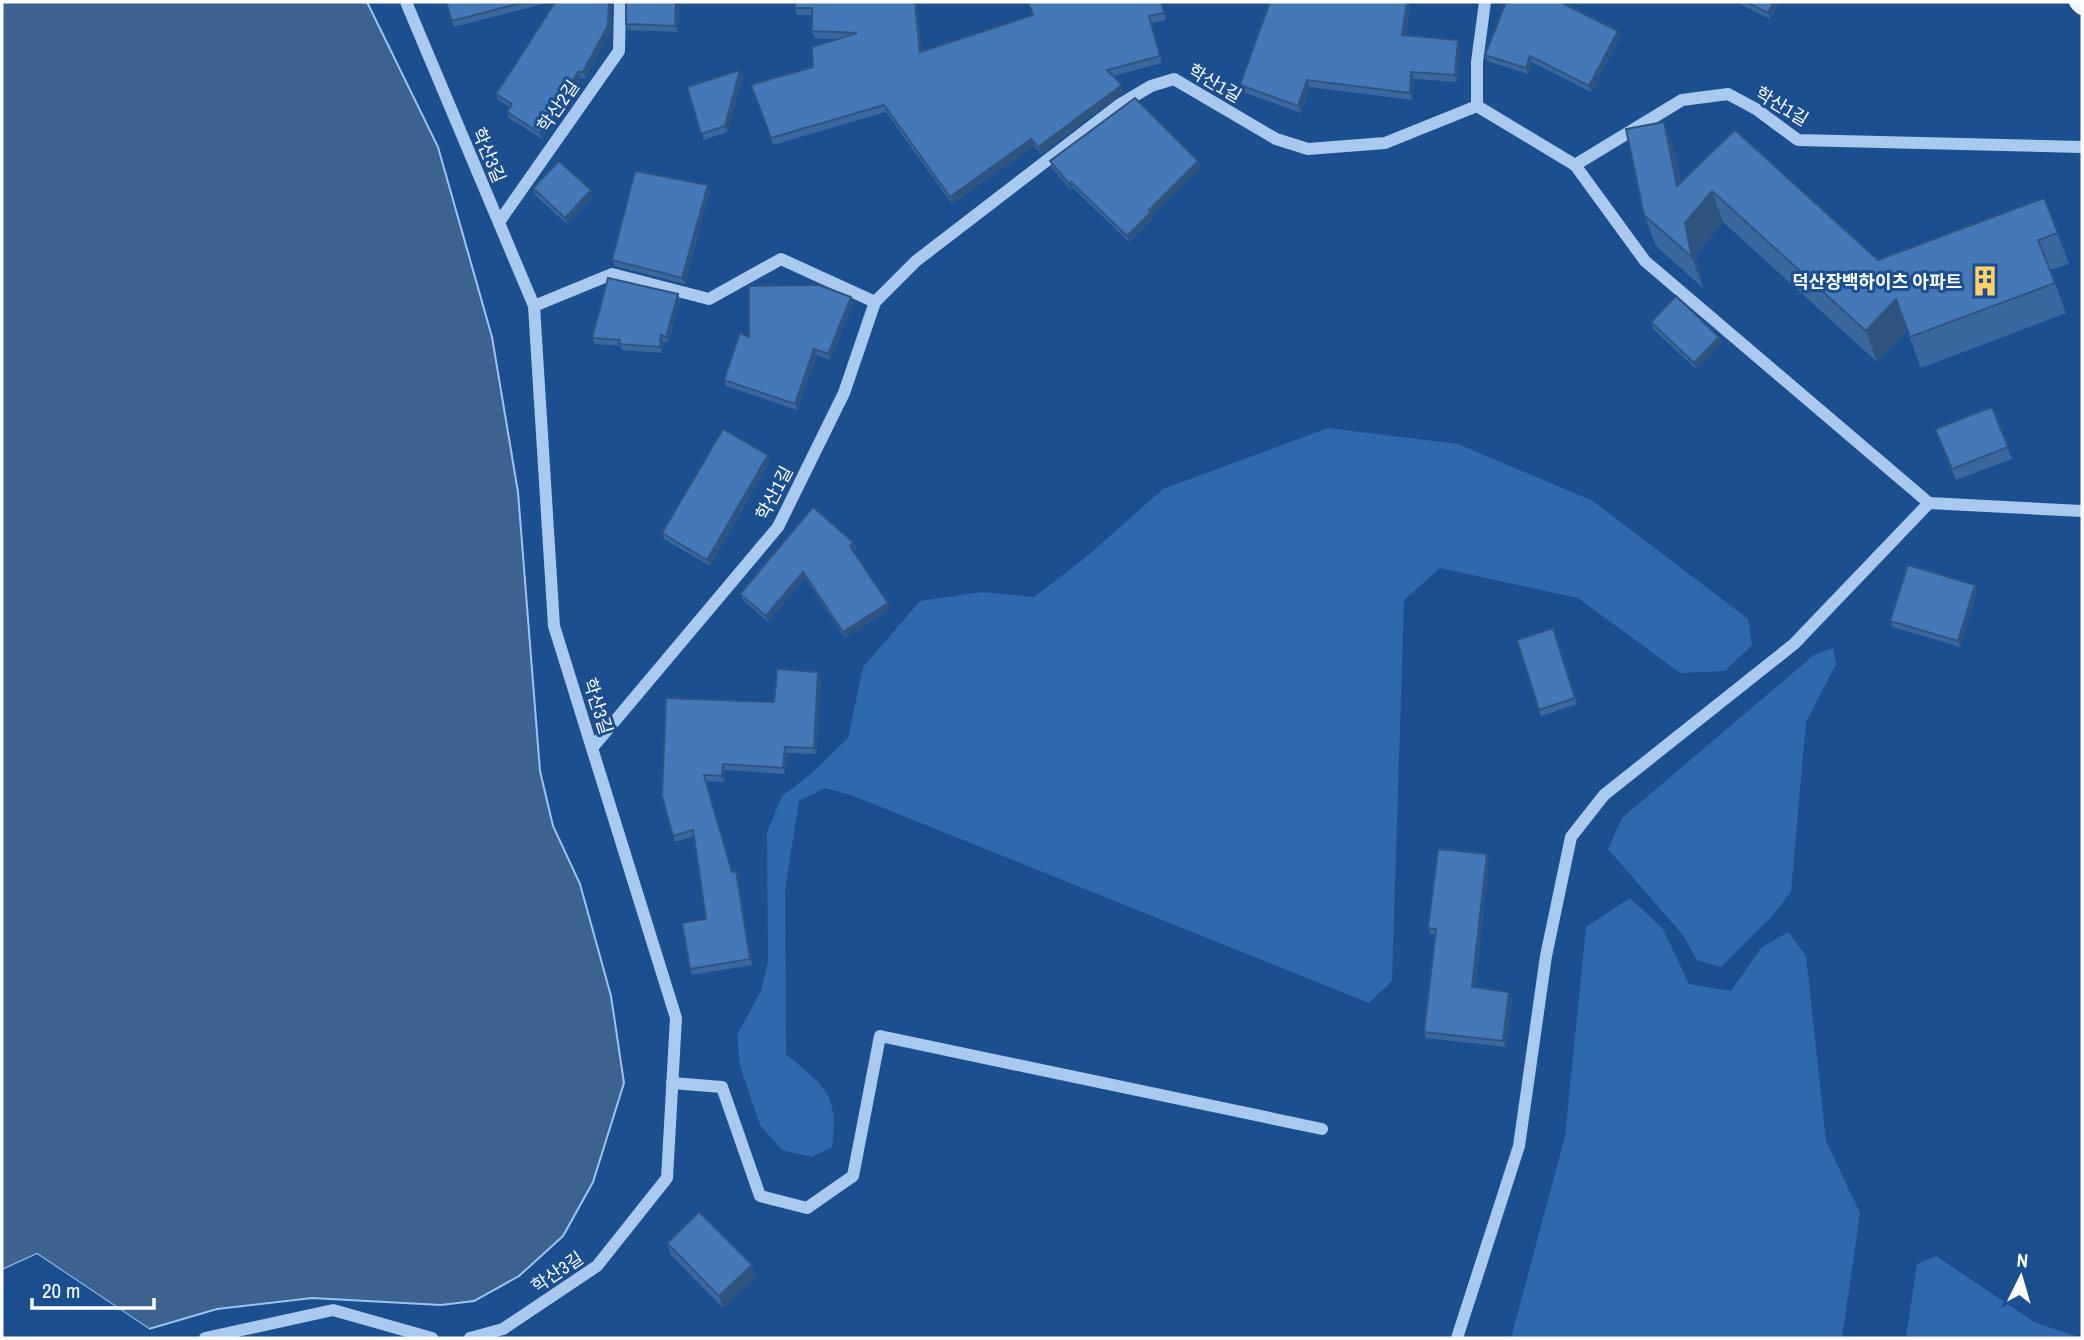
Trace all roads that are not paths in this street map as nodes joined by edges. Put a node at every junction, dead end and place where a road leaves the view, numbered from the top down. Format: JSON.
{"nodes":[{"id":1,"x":406,"y":2,"type":"edge"},
{"id":2,"x":620,"y":2,"type":"edge"},
{"id":3,"x":1485,"y":2,"type":"edge"},
{"id":4,"x":2078,"y":2,"type":"edge"},
{"id":5,"x":2082,"y":6,"type":"edge"},
{"id":6,"x":1477,"y":106,"type":"junction"},
{"id":7,"x":2082,"y":147,"type":"edge"},
{"id":8,"x":1575,"y":165,"type":"junction"},
{"id":9,"x":499,"y":222,"type":"junction"},
{"id":10,"x":875,"y":302,"type":"junction"},
{"id":11,"x":534,"y":306,"type":"junction"},
{"id":12,"x":1929,"y":503,"type":"junction"},
{"id":13,"x":2082,"y":511,"type":"edge"},
{"id":14,"x":593,"y":747,"type":"junction"},
{"id":15,"x":672,"y":1083,"type":"junction"},
{"id":16,"x":1322,"y":1129,"type":"dead end"},
{"id":17,"x":205,"y":1338,"type":"edge"},
{"id":18,"x":432,"y":1338,"type":"edge"},
{"id":19,"x":470,"y":1338,"type":"edge"},
{"id":20,"x":1457,"y":1338,"type":"edge"}],
"edges":[{"from":1,"to":9,"type":"street","name":"학산3길"},
{"from":2,"to":9,"type":"street","name":"학산2길"},
{"from":3,"to":6,"type":"street"},
{"from":4,"to":5,"type":"main road"},
{"from":6,"to":8,"type":"street"},
{"from":6,"to":10,"type":"street","name":"학산1길"},
{"from":7,"to":8,"type":"street","name":"학산1길"},
{"from":8,"to":12,"type":"street"},
{"from":9,"to":11,"type":"street","name":"학산3길"},
{"from":10,"to":11,"type":"street"},
{"from":10,"to":14,"type":"street","name":"학산1길"},
{"from":11,"to":14,"type":"street","name":"학산3길"},
{"from":12,"to":13,"type":"street"},
{"from":12,"to":20,"type":"street"},
{"from":14,"to":15,"type":"street","name":"학산3길"},
{"from":15,"to":16,"type":"street"},
{"from":15,"to":19,"type":"street","name":"학산3길"},
{"from":17,"to":18,"type":"street"}]}
